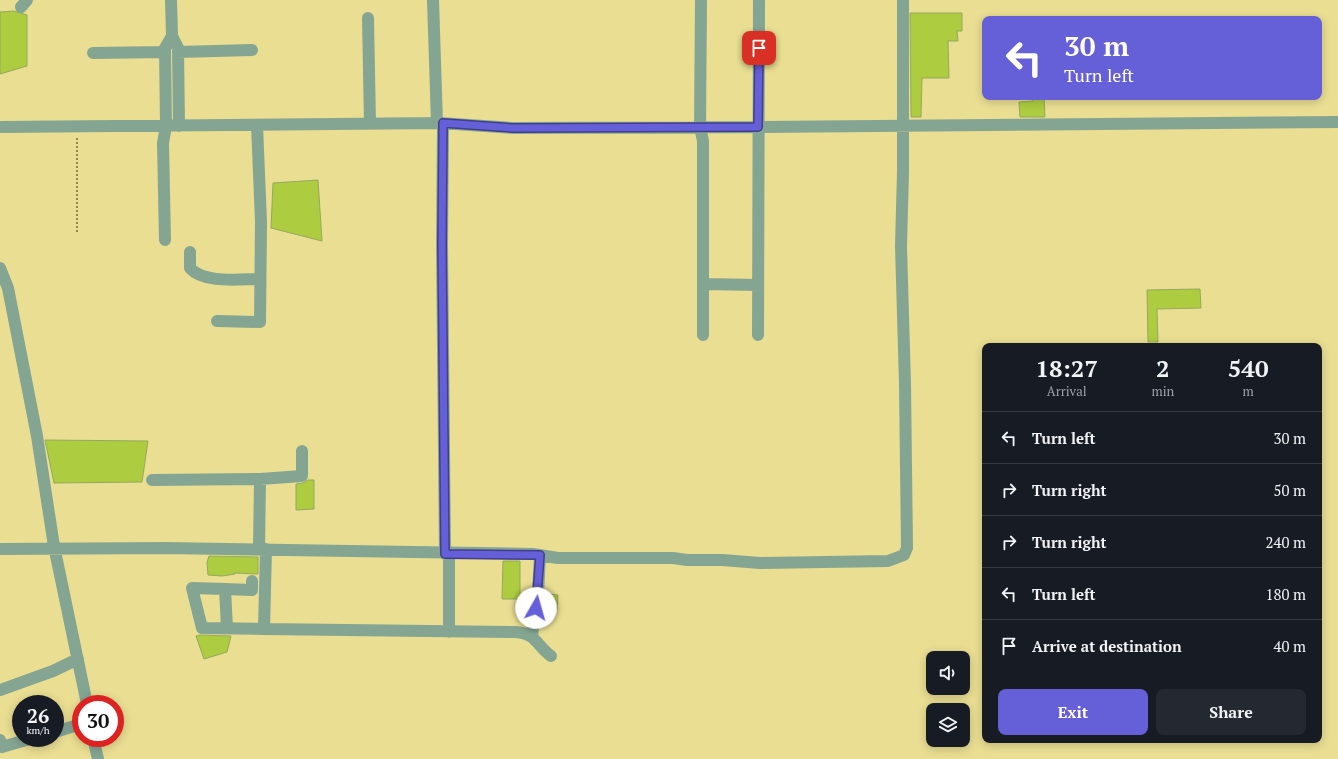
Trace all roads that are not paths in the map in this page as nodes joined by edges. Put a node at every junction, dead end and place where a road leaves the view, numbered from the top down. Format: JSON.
{"nodes":[{"id":1,"x":171,"y":0,"type":"edge"},
{"id":2,"x":433,"y":0,"type":"edge"},
{"id":3,"x":701,"y":0,"type":"edge"},
{"id":4,"x":759,"y":0,"type":"edge"},
{"id":5,"x":903,"y":0,"type":"edge"},
{"id":6,"x":368,"y":18,"type":"dead end"},
{"id":7,"x":172,"y":36,"type":"junction"},
{"id":8,"x":252,"y":50,"type":"dead end"},
{"id":9,"x":165,"y":52,"type":"junction"},
{"id":10,"x":178,"y":52,"type":"junction"},
{"id":11,"x":93,"y":54,"type":"dead end"},
{"id":12,"x":1338,"y":122,"type":"edge"},
{"id":13,"x":440,"y":123,"type":"junction"},
{"id":14,"x":370,"y":124,"type":"junction"},
{"id":15,"x":257,"y":125,"type":"junction"},
{"id":16,"x":166,"y":126,"type":"junction"},
{"id":17,"x":179,"y":126,"type":"junction"},
{"id":18,"x":0,"y":127,"type":"edge"},
{"id":19,"x":700,"y":127,"type":"junction"},
{"id":20,"x":758,"y":127,"type":"junction"},
{"id":21,"x":902,"y":127,"type":"junction"},
{"id":22,"x":164,"y":240,"type":"dead end"},
{"id":23,"x":190,"y":252,"type":"dead end"},
{"id":24,"x":0,"y":268,"type":"edge"},
{"id":25,"x":260,"y":279,"type":"junction"},
{"id":26,"x":703,"y":284,"type":"junction"},
{"id":27,"x":758,"y":285,"type":"junction"},
{"id":28,"x":217,"y":321,"type":"dead end"},
{"id":29,"x":703,"y":335,"type":"dead end"},
{"id":30,"x":758,"y":335,"type":"dead end"},
{"id":31,"x":302,"y":452,"type":"dead end"},
{"id":32,"x":260,"y":479,"type":"junction"},
{"id":33,"x":152,"y":480,"type":"dead end"},
{"id":34,"x":0,"y":549,"type":"edge"},
{"id":35,"x":263,"y":549,"type":"junction"},
{"id":36,"x":55,"y":550,"type":"junction"},
{"id":37,"x":447,"y":554,"type":"junction"},
{"id":38,"x":540,"y":555,"type":"junction"},
{"id":39,"x":252,"y":581,"type":"dead end"},
{"id":40,"x":225,"y":589,"type":"junction"},
{"id":41,"x":227,"y":628,"type":"junction"},
{"id":42,"x":264,"y":629,"type":"junction"},
{"id":43,"x":449,"y":632,"type":"junction"},
{"id":44,"x":532,"y":636,"type":"junction"},
{"id":45,"x":551,"y":656,"type":"dead end"},
{"id":46,"x":78,"y":659,"type":"junction"},
{"id":47,"x":0,"y":690,"type":"edge"},
{"id":48,"x":85,"y":695,"type":"edge"},
{"id":49,"x":0,"y":740,"type":"edge"},
{"id":50,"x":12,"y":744,"type":"edge"},
{"id":51,"x":95,"y":747,"type":"edge"},
{"id":52,"x":98,"y":759,"type":"edge"}],
"edges":[{"from":1,"to":7,"type":"street"},
{"from":2,"to":13,"type":"street"},
{"from":3,"to":19,"type":"street"},
{"from":4,"to":20,"type":"street"},
{"from":5,"to":21,"type":"street"},
{"from":6,"to":14,"type":"street"},
{"from":7,"to":9,"type":"street"},
{"from":7,"to":10,"type":"street"},
{"from":8,"to":10,"type":"street"},
{"from":9,"to":11,"type":"street"},
{"from":9,"to":16,"type":"street"},
{"from":10,"to":17,"type":"street"},
{"from":12,"to":21,"type":"street"},
{"from":13,"to":14,"type":"street"},
{"from":13,"to":19,"type":"street"},
{"from":13,"to":37,"type":"street"},
{"from":14,"to":15,"type":"street"},
{"from":15,"to":17,"type":"street"},
{"from":15,"to":25,"type":"street"},
{"from":16,"to":17,"type":"street"},
{"from":16,"to":18,"type":"street"},
{"from":16,"to":22,"type":"street"},
{"from":19,"to":20,"type":"street"},
{"from":19,"to":26,"type":"street"},
{"from":20,"to":21,"type":"street"},
{"from":20,"to":27,"type":"street"},
{"from":21,"to":38,"type":"street"},
{"from":23,"to":25,"type":"street"},
{"from":24,"to":36,"type":"street"},
{"from":25,"to":28,"type":"street"},
{"from":26,"to":27,"type":"street"},
{"from":26,"to":29,"type":"street"},
{"from":27,"to":30,"type":"street"},
{"from":31,"to":32,"type":"street"},
{"from":32,"to":33,"type":"street"},
{"from":32,"to":35,"type":"street"},
{"from":34,"to":36,"type":"street"},
{"from":35,"to":36,"type":"street"},
{"from":35,"to":37,"type":"street"},
{"from":35,"to":42,"type":"street"},
{"from":36,"to":46,"type":"street"},
{"from":37,"to":38,"type":"street"},
{"from":37,"to":43,"type":"street"},
{"from":38,"to":44,"type":"street"},
{"from":39,"to":40,"type":"street"},
{"from":40,"to":41,"type":"street"},
{"from":40,"to":41,"type":"street"},
{"from":41,"to":42,"type":"street"},
{"from":42,"to":43,"type":"street"},
{"from":43,"to":44,"type":"street"},
{"from":44,"to":45,"type":"street"},
{"from":46,"to":47,"type":"street"},
{"from":46,"to":48,"type":"street"},
{"from":49,"to":50,"type":"street"},
{"from":51,"to":52,"type":"street"}]}
